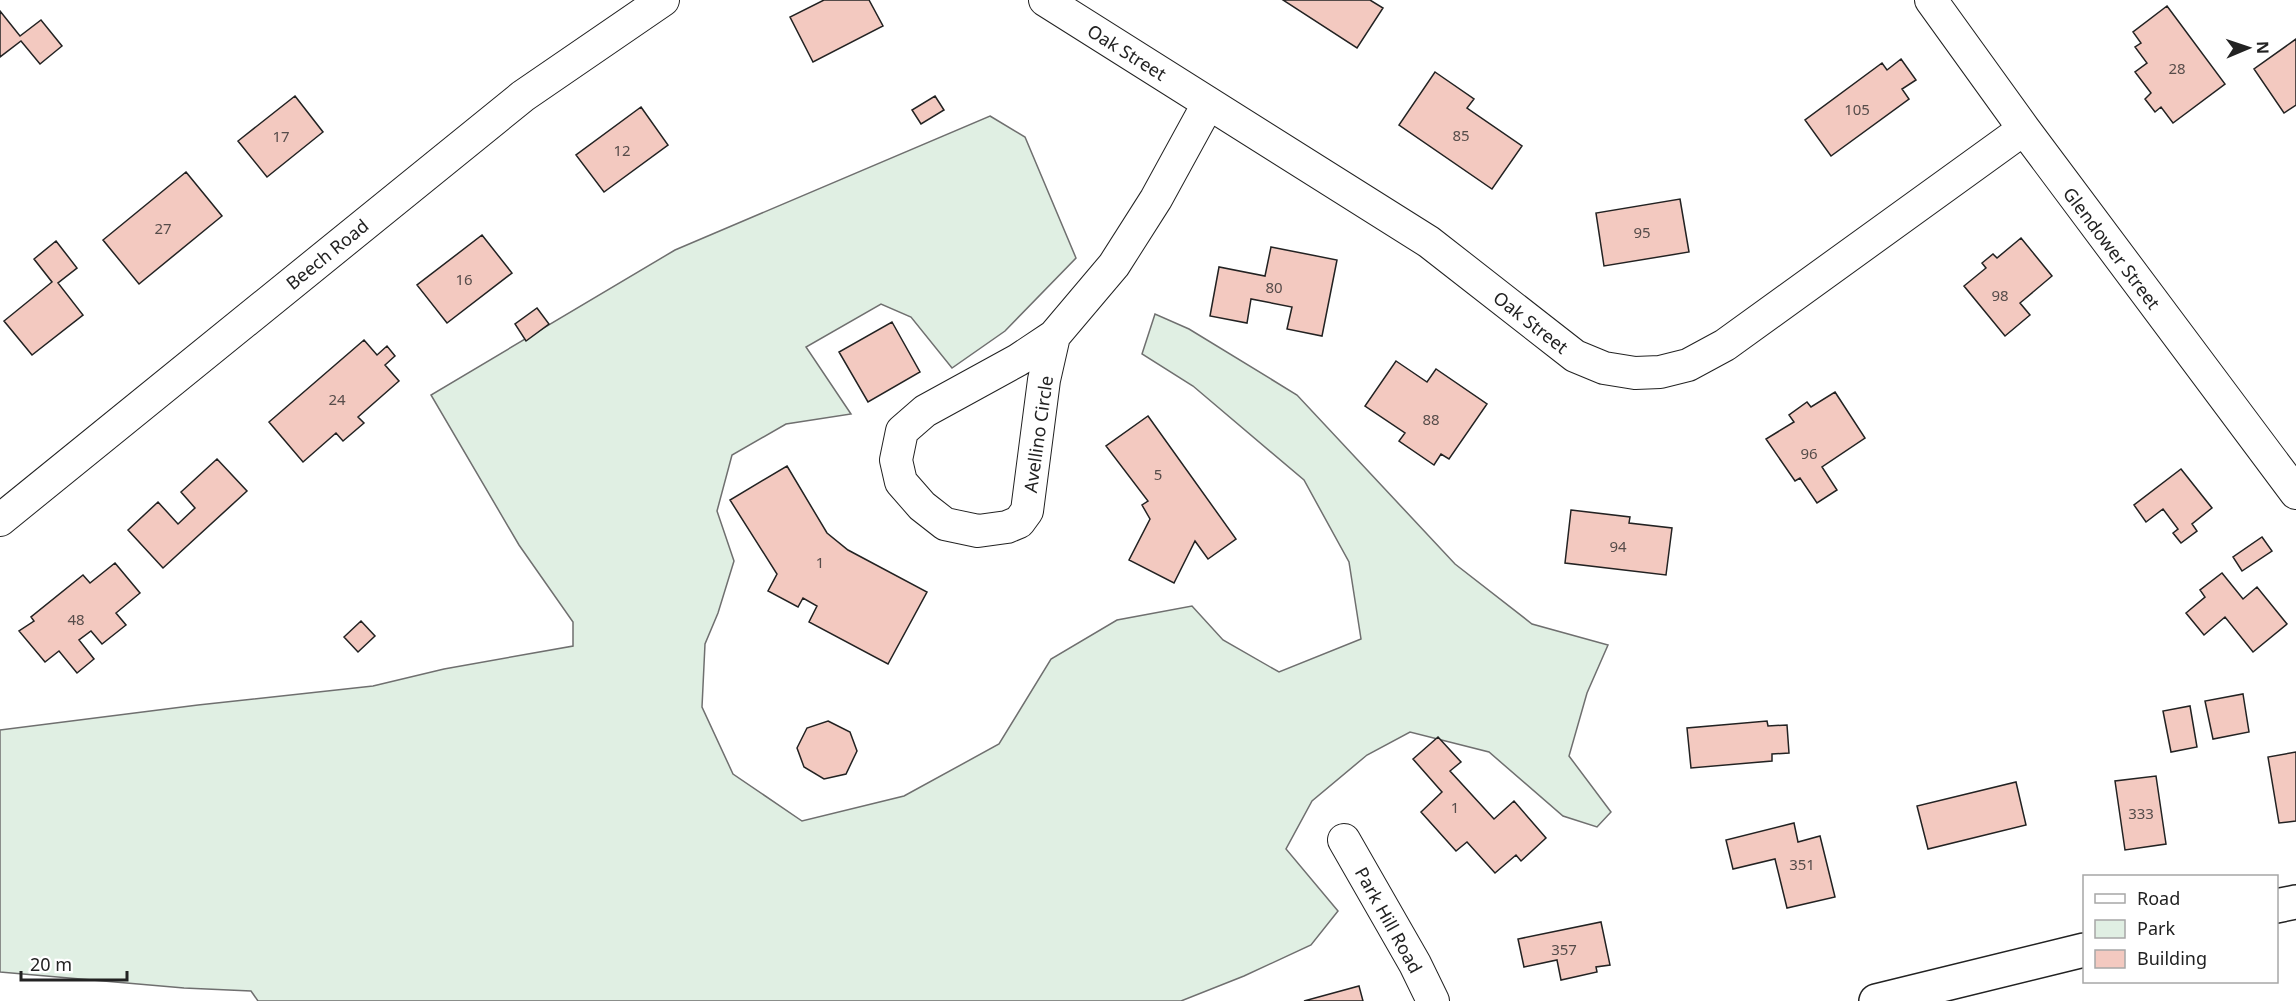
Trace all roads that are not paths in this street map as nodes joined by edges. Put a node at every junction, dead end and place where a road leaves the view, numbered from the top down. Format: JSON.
{"nodes":[{"id":1,"x":663,"y":0,"type":"edge"},
{"id":2,"x":1045,"y":0,"type":"edge"},
{"id":3,"x":1931,"y":0,"type":"edge"},
{"id":4,"x":1208,"y":104,"type":"junction"},
{"id":5,"x":2024,"y":129,"type":"junction"},
{"id":6,"x":1054,"y":336,"type":"junction"},
{"id":7,"x":2296,"y":493,"type":"edge"},
{"id":8,"x":0,"y":520,"type":"edge"},
{"id":9,"x":1344,"y":840,"type":"dead end"},
{"id":10,"x":2296,"y":902,"type":"edge"},
{"id":11,"x":2278,"y":906,"type":"edge"},
{"id":12,"x":2083,"y":950,"type":"edge"},
{"id":13,"x":1433,"y":1001,"type":"edge"},
{"id":14,"x":1876,"y":1001,"type":"edge"}],
"edges":[{"from":1,"to":8,"type":"street","name":"Beech Road"},
{"from":2,"to":4,"type":"street","name":"Oak Street"},
{"from":3,"to":5,"type":"street","name":"Glendower Street"},
{"from":4,"to":5,"type":"street","name":"Oak Street"},
{"from":4,"to":6,"type":"street","name":"Avellino Circle"},
{"from":5,"to":7,"type":"street","name":"Glendower Street"},
{"from":6,"to":6,"type":"street","name":"Avellino Circle"},
{"from":9,"to":13,"type":"street","name":"Park Hill Road"},
{"from":10,"to":11,"type":"main road"},
{"from":12,"to":14,"type":"main road"}]}
